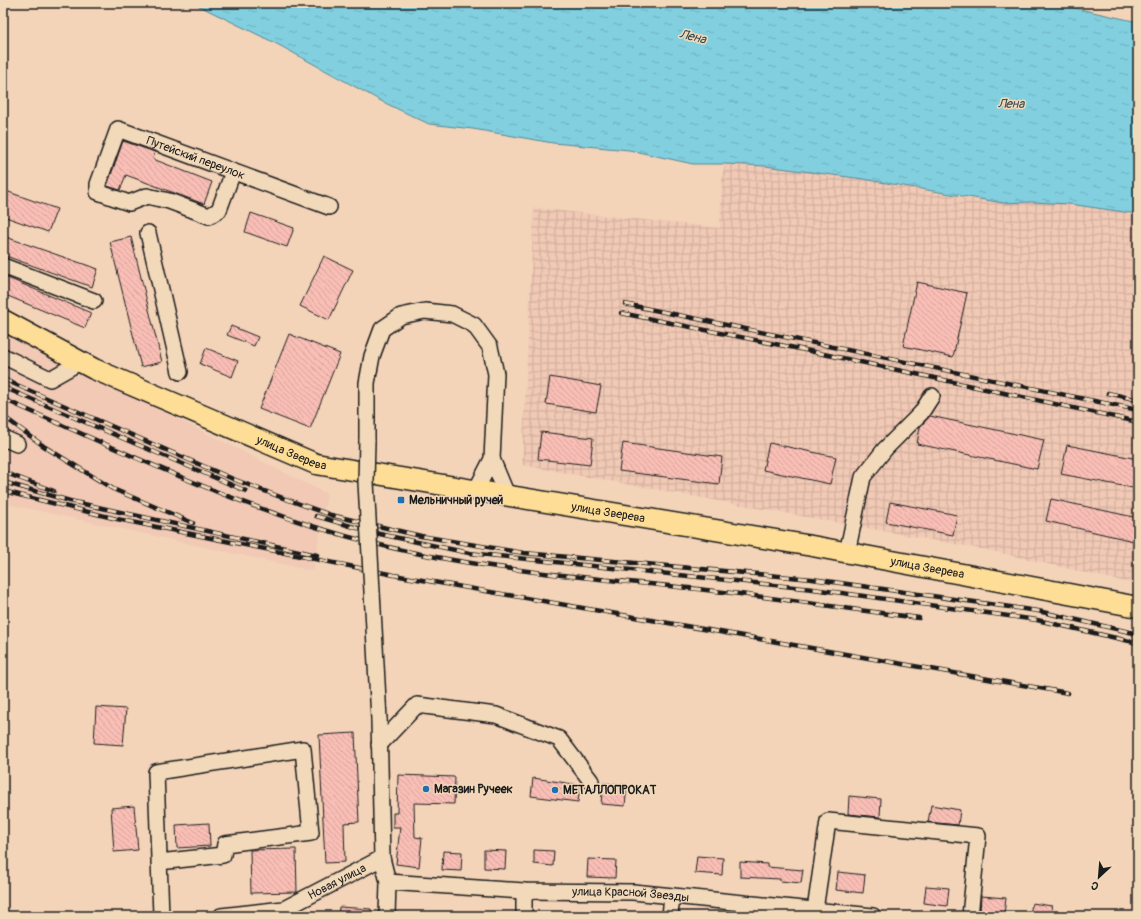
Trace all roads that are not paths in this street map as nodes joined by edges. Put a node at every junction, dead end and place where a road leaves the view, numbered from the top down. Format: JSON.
{"nodes":[{"id":1,"x":233,"y":172,"type":"junction"},
{"id":2,"x":329,"y":207,"type":"dead end"},
{"id":3,"x":148,"y":232,"type":"dead end"},
{"id":4,"x":3,"y":266,"type":"edge"},
{"id":5,"x":94,"y":301,"type":"dead end"},
{"id":6,"x":3,"y":320,"type":"edge"},
{"id":7,"x":3,"y":356,"type":"edge"},
{"id":8,"x":87,"y":365,"type":"junction"},
{"id":9,"x":180,"y":372,"type":"dead end"},
{"id":10,"x":932,"y":396,"type":"dead end"},
{"id":11,"x":492,"y":459,"type":"junction"},
{"id":12,"x":476,"y":490,"type":"junction"},
{"id":13,"x":507,"y":495,"type":"junction"},
{"id":14,"x":847,"y":553,"type":"junction"},
{"id":15,"x":1138,"y":607,"type":"edge"},
{"id":16,"x":379,"y":745,"type":"junction"},
{"id":17,"x":591,"y":781,"type":"dead end"},
{"id":18,"x":382,"y":858,"type":"junction"},
{"id":19,"x":159,"y":862,"type":"junction"},
{"id":20,"x":388,"y":882,"type":"junction"},
{"id":21,"x":524,"y":891,"type":"junction"},
{"id":22,"x":672,"y":896,"type":"junction"},
{"id":23,"x":819,"y":912,"type":"edge"},
{"id":24,"x":160,"y":916,"type":"edge"},
{"id":25,"x":221,"y":916,"type":"edge"},
{"id":26,"x":387,"y":916,"type":"edge"},
{"id":27,"x":524,"y":916,"type":"edge"},
{"id":28,"x":670,"y":916,"type":"edge"},
{"id":29,"x":873,"y":916,"type":"edge"},
{"id":30,"x":970,"y":916,"type":"edge"}],
"edges":[{"from":1,"to":1,"type":"street","name":"Путейский переулок"},
{"from":1,"to":2,"type":"street","name":"Путейский переулок"},
{"from":3,"to":9,"type":"street"},
{"from":4,"to":5,"type":"street"},
{"from":6,"to":8,"type":"main road","name":"улица Зверева"},
{"from":7,"to":8,"type":"street"},
{"from":8,"to":12,"type":"main road","name":"улица Зверева"},
{"from":10,"to":14,"type":"street"},
{"from":11,"to":12,"type":"street"},
{"from":11,"to":13,"type":"street"},
{"from":11,"to":16,"type":"street","bridge":true},
{"from":12,"to":13,"type":"main road","name":"улица Зверева"},
{"from":13,"to":14,"type":"main road","name":"улица Зверева"},
{"from":14,"to":15,"type":"main road","name":"улица Зверева"},
{"from":16,"to":17,"type":"street"},
{"from":16,"to":18,"type":"street"},
{"from":18,"to":20,"type":"street"},
{"from":18,"to":25,"type":"street","name":"Новая улица"},
{"from":19,"to":19,"type":"street"},
{"from":19,"to":24,"type":"street"},
{"from":20,"to":21,"type":"street","name":"улица Красной Звезды"},
{"from":20,"to":26,"type":"street"},
{"from":21,"to":22,"type":"street","name":"улица Красной Звезды"},
{"from":21,"to":27,"type":"street"},
{"from":22,"to":23,"type":"street","name":"улица Красной Звезды"},
{"from":22,"to":28,"type":"street"},
{"from":23,"to":29,"type":"street","name":"улица Красной Звезды"},
{"from":23,"to":30,"type":"street"}]}
